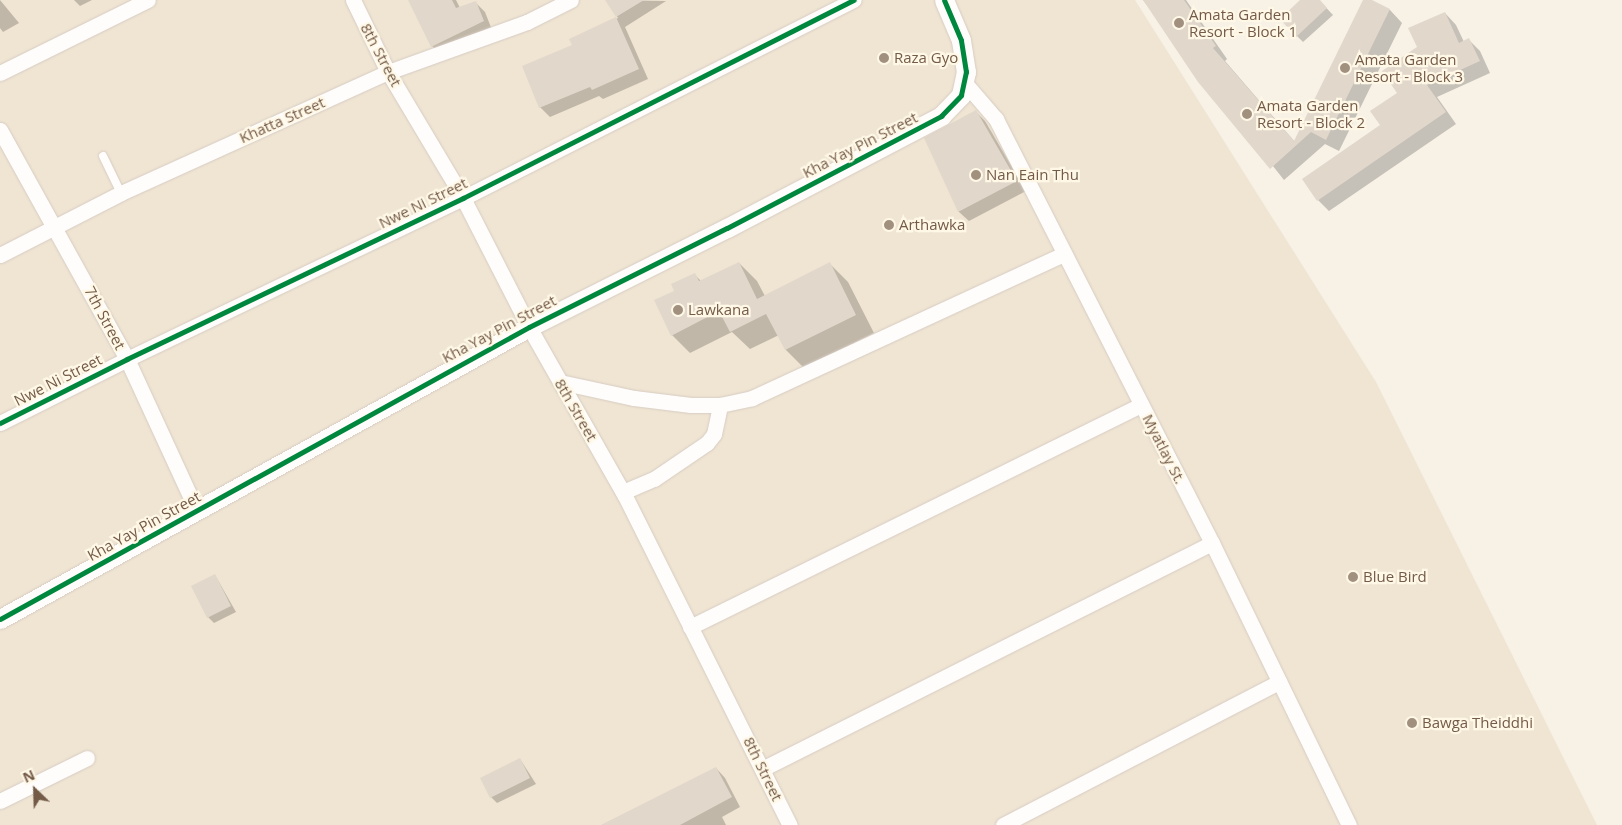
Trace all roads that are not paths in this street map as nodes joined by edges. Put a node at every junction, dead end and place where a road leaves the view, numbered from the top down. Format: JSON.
{"nodes":[{"id":1,"x":148,"y":0,"type":"edge"},
{"id":2,"x":353,"y":0,"type":"edge"},
{"id":3,"x":571,"y":0,"type":"edge"},
{"id":4,"x":854,"y":0,"type":"edge"},
{"id":5,"x":944,"y":0,"type":"edge"},
{"id":6,"x":118,"y":6,"type":"edge"},
{"id":7,"x":388,"y":72,"type":"junction"},
{"id":8,"x":0,"y":73,"type":"edge"},
{"id":9,"x":965,"y":83,"type":"junction"},
{"id":10,"x":0,"y":130,"type":"edge"},
{"id":11,"x":103,"y":156,"type":"dead end"},
{"id":12,"x":121,"y":193,"type":"junction"},
{"id":13,"x":463,"y":198,"type":"junction"},
{"id":14,"x":56,"y":227,"type":"junction"},
{"id":15,"x":1063,"y":254,"type":"junction"},
{"id":16,"x":0,"y":255,"type":"edge"},
{"id":17,"x":529,"y":327,"type":"junction"},
{"id":18,"x":127,"y":359,"type":"junction"},
{"id":19,"x":560,"y":382,"type":"junction"},
{"id":20,"x":720,"y":405,"type":"junction"},
{"id":21,"x":1141,"y":405,"type":"junction"},
{"id":22,"x":0,"y":423,"type":"edge"},
{"id":23,"x":622,"y":492,"type":"junction"},
{"id":24,"x":197,"y":511,"type":"junction"},
{"id":25,"x":1212,"y":543,"type":"junction"},
{"id":26,"x":0,"y":619,"type":"edge"},
{"id":27,"x":690,"y":627,"type":"junction"},
{"id":28,"x":1279,"y":682,"type":"junction"},
{"id":29,"x":87,"y":758,"type":"dead end"},
{"id":30,"x":764,"y":768,"type":"junction"},
{"id":31,"x":0,"y":801,"type":"edge"},
{"id":32,"x":1345,"y":824,"type":"edge"},
{"id":33,"x":790,"y":825,"type":"edge"},
{"id":34,"x":1003,"y":825,"type":"edge"}],
"edges":[{"from":1,"to":6,"type":"street"},
{"from":2,"to":7,"type":"street","name":"8th Street"},
{"from":3,"to":7,"type":"street","name":"Khatta Street"},
{"from":4,"to":13,"type":"street","name":"Nwe Ni Street"},
{"from":5,"to":9,"type":"street"},
{"from":6,"to":8,"type":"street"},
{"from":7,"to":12,"type":"street","name":"Khatta Street"},
{"from":7,"to":13,"type":"street","name":"8th Street"},
{"from":9,"to":15,"type":"street","name":"Myatlay St."},
{"from":9,"to":17,"type":"street","name":"Kha Yay Pin Street"},
{"from":10,"to":14,"type":"street","name":"7th Street"},
{"from":11,"to":12,"type":"lane"},
{"from":12,"to":14,"type":"street","name":"Khatta Street"},
{"from":13,"to":17,"type":"street","name":"8th Street"},
{"from":13,"to":18,"type":"street","name":"Nwe Ni Street"},
{"from":14,"to":16,"type":"street","name":"Khatta Street"},
{"from":14,"to":18,"type":"street","name":"7th Street"},
{"from":15,"to":20,"type":"street"},
{"from":15,"to":21,"type":"street","name":"Myatlay St."},
{"from":17,"to":19,"type":"street","name":"8th Street"},
{"from":17,"to":24,"type":"street","name":"Kha Yay Pin Street"},
{"from":18,"to":22,"type":"street","name":"Nwe Ni Street"},
{"from":18,"to":24,"type":"street","name":"7th Street"},
{"from":19,"to":20,"type":"street"},
{"from":19,"to":23,"type":"street","name":"8th Street"},
{"from":20,"to":23,"type":"street"},
{"from":21,"to":25,"type":"street","name":"Myatlay St."},
{"from":21,"to":27,"type":"street"},
{"from":23,"to":27,"type":"street","name":"8th Street"},
{"from":24,"to":26,"type":"street","name":"Kha Yay Pin Street"},
{"from":25,"to":28,"type":"street","name":"Myatlay St."},
{"from":25,"to":30,"type":"street"},
{"from":27,"to":30,"type":"street","name":"8th Street"},
{"from":28,"to":32,"type":"street","name":"Myatlay St."},
{"from":28,"to":34,"type":"street"},
{"from":29,"to":31,"type":"street"},
{"from":30,"to":33,"type":"street","name":"8th Street"}]}
